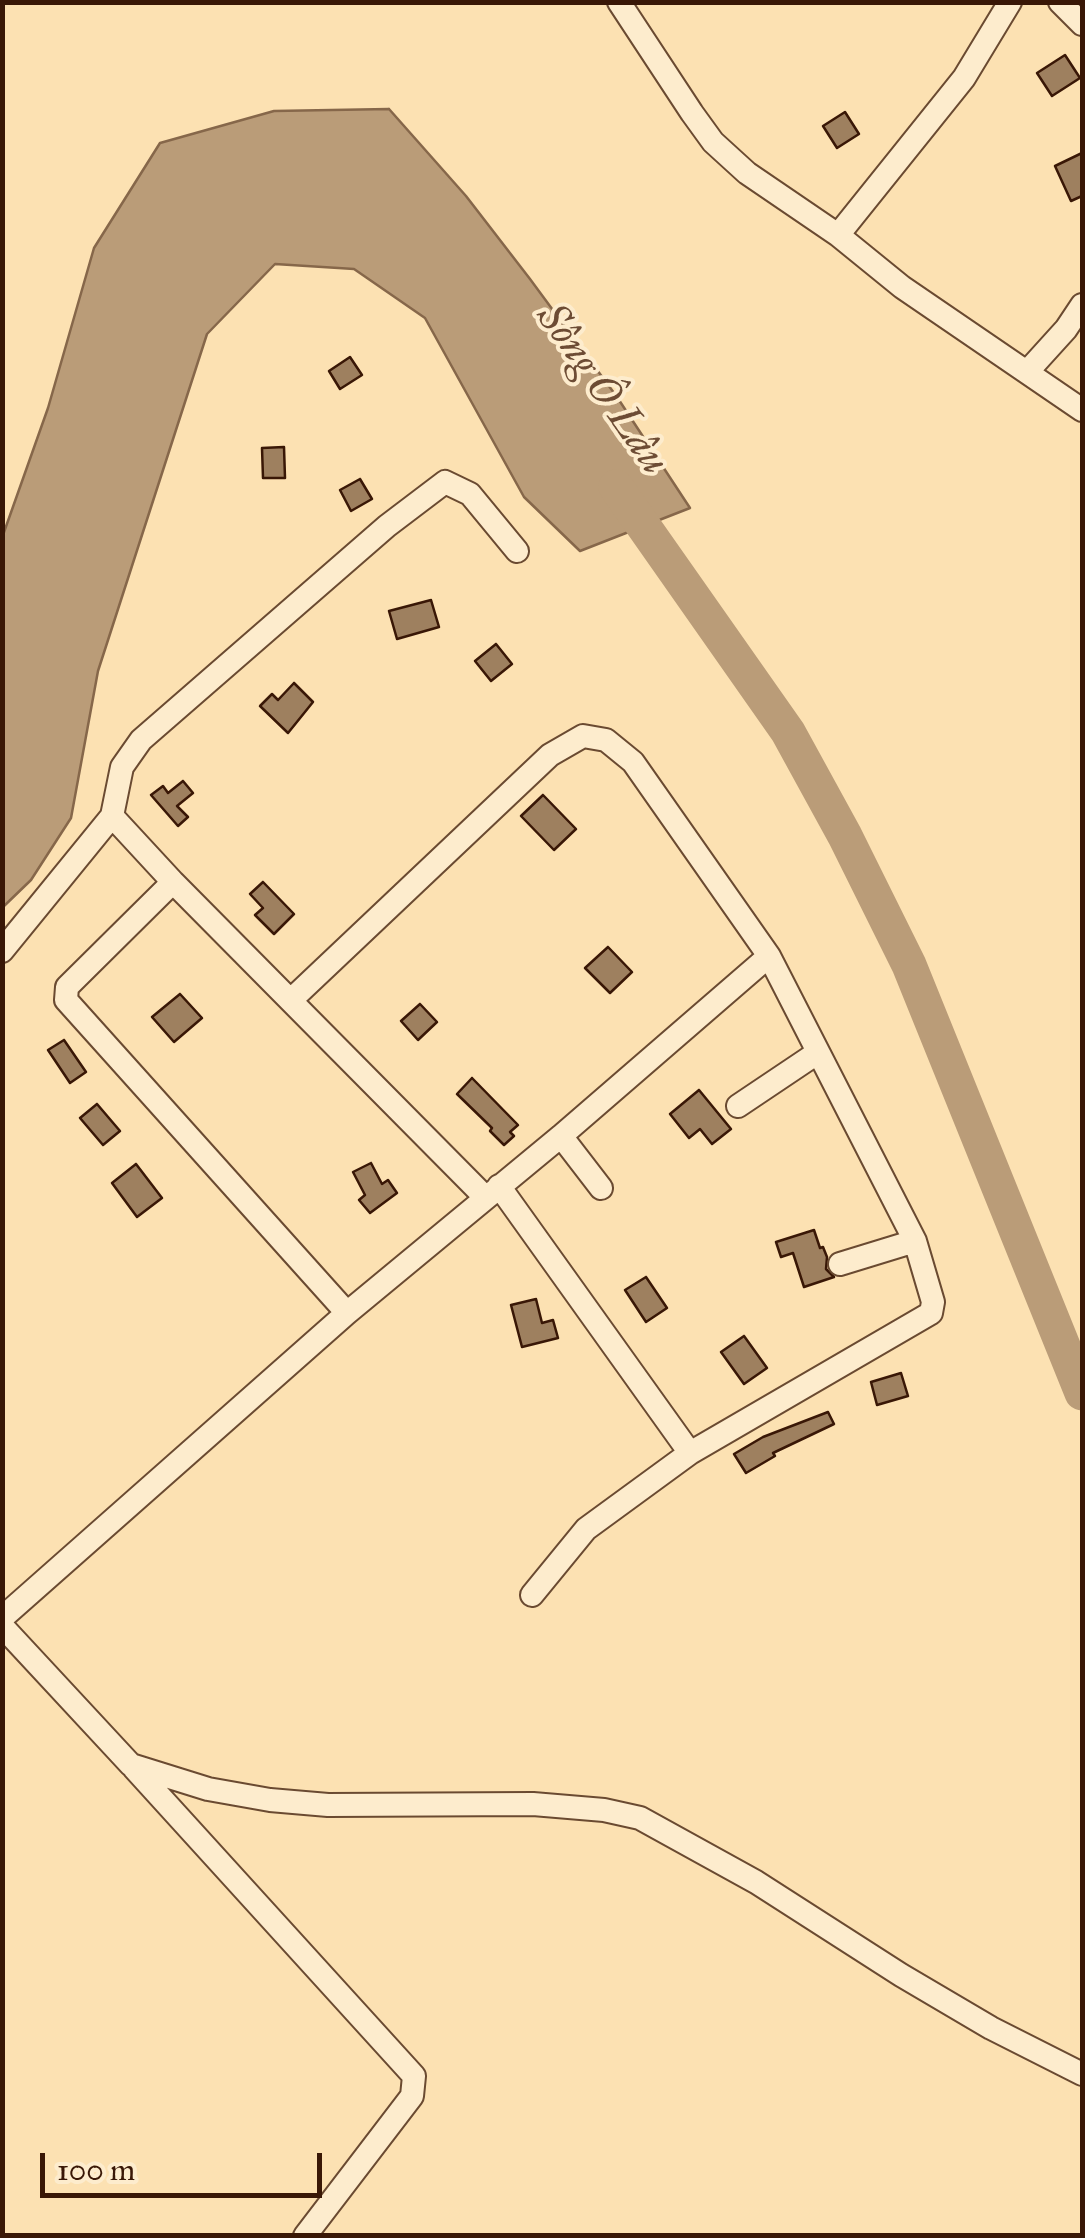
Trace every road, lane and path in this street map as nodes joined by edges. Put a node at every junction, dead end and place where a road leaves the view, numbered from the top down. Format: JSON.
{"nodes":[{"id":1,"x":620,"y":2,"type":"edge"},
{"id":2,"x":1010,"y":2,"type":"edge"},
{"id":3,"x":1060,"y":2,"type":"edge"},
{"id":4,"x":1082,"y":24,"type":"edge"},
{"id":5,"x":838,"y":235,"type":"junction"},
{"id":6,"x":1082,"y":305,"type":"edge"},
{"id":7,"x":1026,"y":372,"type":"junction"},
{"id":8,"x":1082,"y":410,"type":"edge"},
{"id":9,"x":516,"y":551,"type":"dead end"},
{"id":10,"x":112,"y":816,"type":"junction"},
{"id":11,"x":173,"y":882,"type":"junction"},
{"id":12,"x":2,"y":951,"type":"edge"},
{"id":13,"x":769,"y":956,"type":"junction"},
{"id":14,"x":291,"y":1000,"type":"junction"},
{"id":15,"x":818,"y":1053,"type":"junction"},
{"id":16,"x":738,"y":1106,"type":"dead end"},
{"id":17,"x":561,"y":1136,"type":"junction"},
{"id":18,"x":601,"y":1188,"type":"dead end"},
{"id":19,"x":492,"y":1192,"type":"junction"},
{"id":20,"x":914,"y":1241,"type":"junction"},
{"id":21,"x":840,"y":1264,"type":"dead end"},
{"id":22,"x":346,"y":1313,"type":"junction"},
{"id":23,"x":690,"y":1453,"type":"junction"},
{"id":24,"x":532,"y":1595,"type":"dead end"},
{"id":25,"x":2,"y":1618,"type":"edge"},
{"id":26,"x":2,"y":1626,"type":"edge"},
{"id":27,"x":131,"y":1765,"type":"junction"},
{"id":28,"x":1082,"y":2074,"type":"edge"},
{"id":29,"x":305,"y":2236,"type":"edge"}],
"edges":[{"from":1,"to":5,"type":"street"},
{"from":2,"to":5,"type":"street"},
{"from":3,"to":4,"type":"street"},
{"from":5,"to":7,"type":"street"},
{"from":6,"to":7,"type":"street"},
{"from":7,"to":8,"type":"street"},
{"from":9,"to":10,"type":"street"},
{"from":10,"to":11,"type":"street"},
{"from":10,"to":12,"type":"street"},
{"from":11,"to":14,"type":"street"},
{"from":11,"to":22,"type":"street"},
{"from":13,"to":14,"type":"street"},
{"from":13,"to":15,"type":"street"},
{"from":13,"to":17,"type":"street"},
{"from":14,"to":19,"type":"street"},
{"from":15,"to":16,"type":"street"},
{"from":15,"to":20,"type":"street"},
{"from":17,"to":18,"type":"street"},
{"from":17,"to":19,"type":"street"},
{"from":19,"to":22,"type":"street"},
{"from":19,"to":23,"type":"street"},
{"from":20,"to":21,"type":"street"},
{"from":20,"to":23,"type":"street"},
{"from":22,"to":25,"type":"street"},
{"from":23,"to":24,"type":"street"},
{"from":26,"to":27,"type":"street"},
{"from":27,"to":28,"type":"street"},
{"from":27,"to":29,"type":"street"}]}
